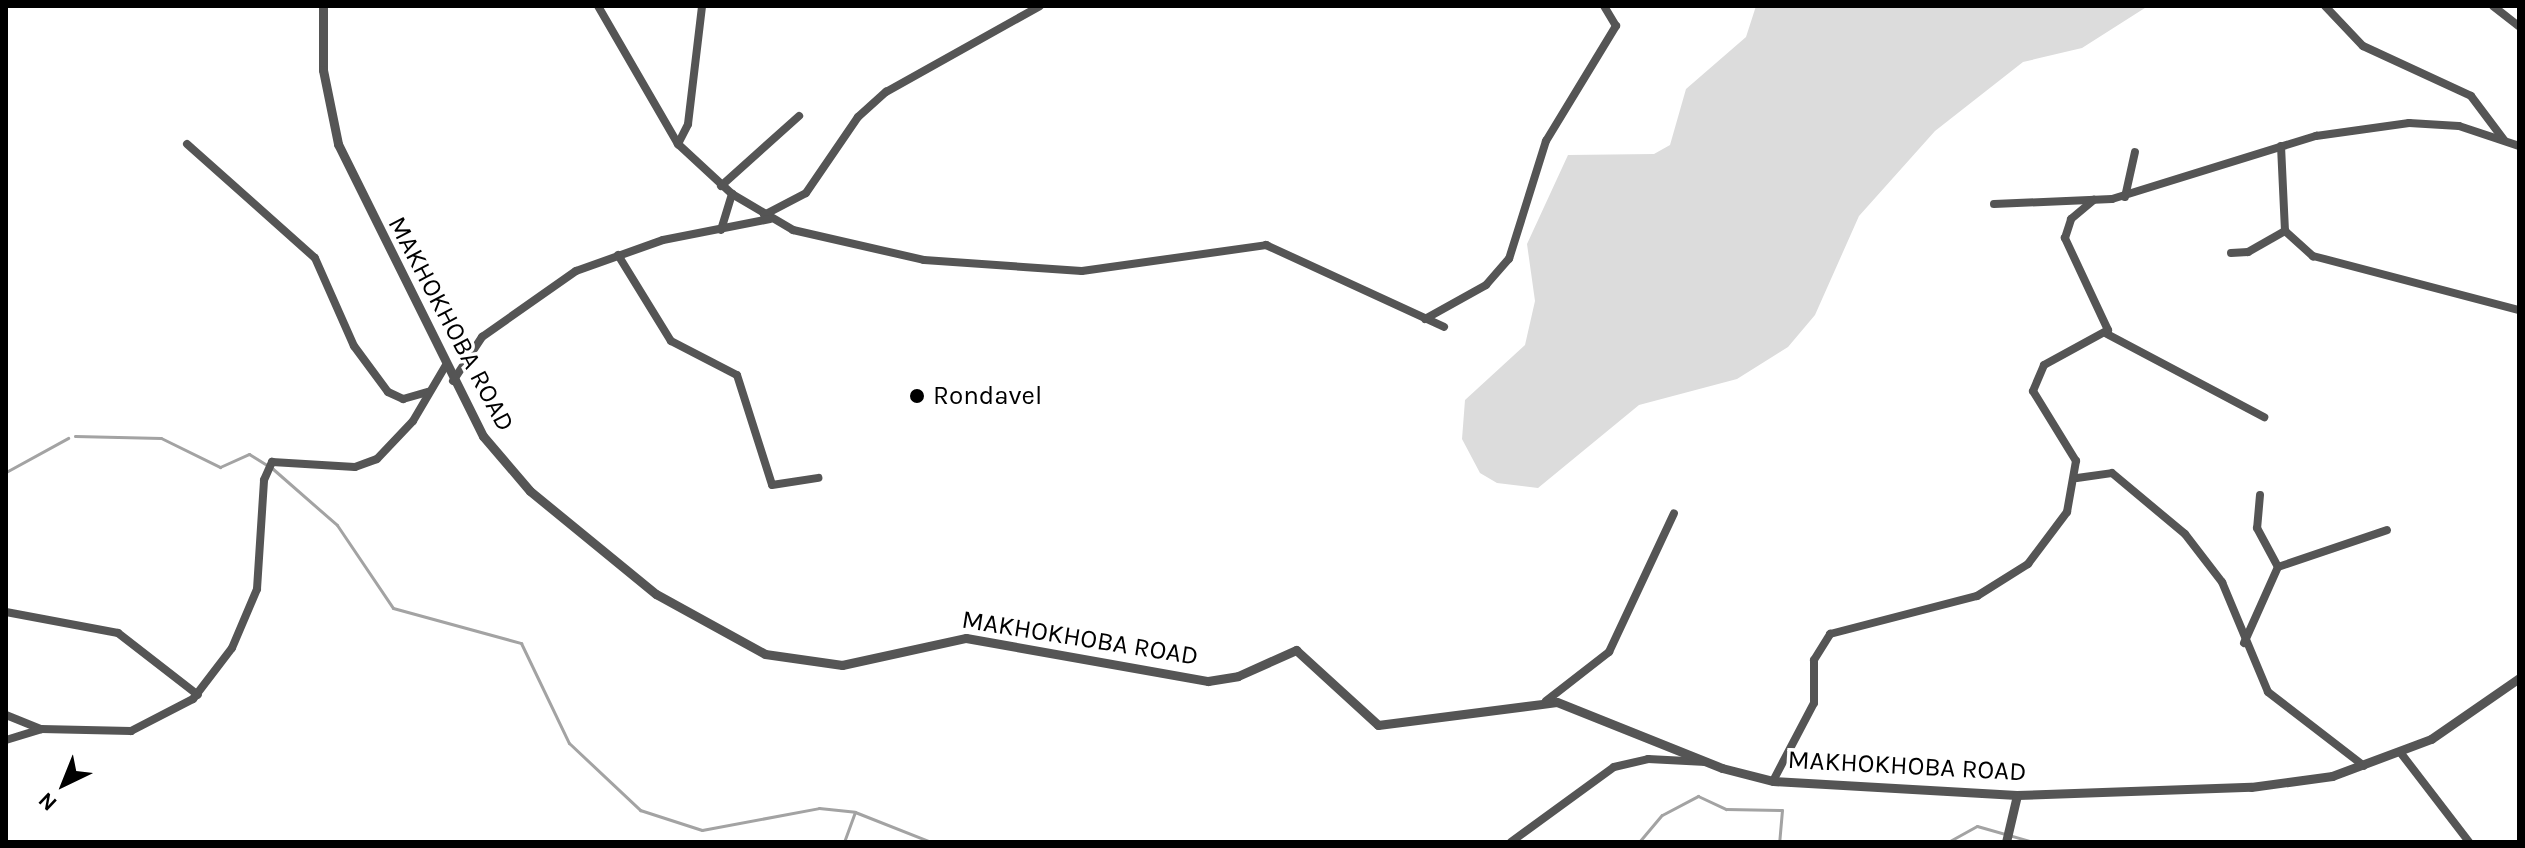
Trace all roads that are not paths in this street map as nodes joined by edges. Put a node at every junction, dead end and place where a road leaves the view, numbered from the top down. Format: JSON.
{"nodes":[{"id":1,"x":323,"y":6,"type":"edge"},
{"id":2,"x":598,"y":6,"type":"edge"},
{"id":3,"x":702,"y":6,"type":"edge"},
{"id":4,"x":1040,"y":6,"type":"edge"},
{"id":5,"x":1604,"y":6,"type":"edge"},
{"id":6,"x":2325,"y":6,"type":"edge"},
{"id":7,"x":2493,"y":6,"type":"edge"},
{"id":8,"x":2519,"y":26,"type":"edge"},
{"id":9,"x":799,"y":116,"type":"dead end"},
{"id":10,"x":2505,"y":141,"type":"junction"},
{"id":11,"x":187,"y":144,"type":"dead end"},
{"id":12,"x":678,"y":144,"type":"junction"},
{"id":13,"x":2281,"y":146,"type":"junction"},
{"id":14,"x":2519,"y":146,"type":"edge"},
{"id":15,"x":2135,"y":152,"type":"dead end"},
{"id":16,"x":721,"y":186,"type":"junction"},
{"id":17,"x":732,"y":194,"type":"junction"},
{"id":18,"x":2125,"y":197,"type":"junction"},
{"id":19,"x":2094,"y":200,"type":"junction"},
{"id":20,"x":1994,"y":204,"type":"dead end"},
{"id":21,"x":767,"y":217,"type":"junction"},
{"id":22,"x":721,"y":230,"type":"junction"},
{"id":23,"x":2285,"y":231,"type":"junction"},
{"id":24,"x":2231,"y":253,"type":"dead end"},
{"id":25,"x":618,"y":255,"type":"junction"},
{"id":26,"x":2519,"y":310,"type":"edge"},
{"id":27,"x":1425,"y":319,"type":"junction"},
{"id":28,"x":1444,"y":327,"type":"dead end"},
{"id":29,"x":2107,"y":334,"type":"junction"},
{"id":30,"x":446,"y":365,"type":"junction"},
{"id":31,"x":453,"y":381,"type":"junction"},
{"id":32,"x":429,"y":392,"type":"junction"},
{"id":33,"x":2264,"y":417,"type":"dead end"},
{"id":34,"x":818,"y":478,"type":"dead end"},
{"id":35,"x":2077,"y":478,"type":"junction"},
{"id":36,"x":2260,"y":495,"type":"dead end"},
{"id":37,"x":1674,"y":513,"type":"dead end"},
{"id":38,"x":2387,"y":530,"type":"dead end"},
{"id":39,"x":2278,"y":567,"type":"junction"},
{"id":40,"x":6,"y":612,"type":"edge"},
{"id":41,"x":2244,"y":644,"type":"junction"},
{"id":42,"x":2519,"y":678,"type":"edge"},
{"id":43,"x":198,"y":695,"type":"junction"},
{"id":44,"x":1546,"y":701,"type":"junction"},
{"id":45,"x":6,"y":715,"type":"edge"},
{"id":46,"x":41,"y":729,"type":"junction"},
{"id":47,"x":6,"y":740,"type":"edge"},
{"id":48,"x":2400,"y":752,"type":"junction"},
{"id":49,"x":1706,"y":762,"type":"junction"},
{"id":50,"x":2364,"y":766,"type":"junction"},
{"id":51,"x":1773,"y":781,"type":"junction"},
{"id":52,"x":2017,"y":795,"type":"junction"},
{"id":53,"x":1511,"y":842,"type":"edge"},
{"id":54,"x":2006,"y":842,"type":"edge"},
{"id":55,"x":2469,"y":842,"type":"edge"}],
"edges":[{"from":1,"to":30,"type":"street","name":"MAKHOKHOBA ROAD"},
{"from":2,"to":12,"type":"street"},
{"from":3,"to":12,"type":"street"},
{"from":4,"to":21,"type":"street"},
{"from":5,"to":27,"type":"street"},
{"from":6,"to":10,"type":"street"},
{"from":7,"to":8,"type":"street"},
{"from":9,"to":16,"type":"street"},
{"from":10,"to":13,"type":"street"},
{"from":10,"to":14,"type":"street"},
{"from":11,"to":32,"type":"street"},
{"from":12,"to":16,"type":"street"},
{"from":13,"to":18,"type":"street"},
{"from":13,"to":23,"type":"street"},
{"from":15,"to":18,"type":"street"},
{"from":16,"to":17,"type":"street"},
{"from":17,"to":21,"type":"street"},
{"from":17,"to":22,"type":"street"},
{"from":18,"to":19,"type":"street"},
{"from":19,"to":20,"type":"street"},
{"from":19,"to":29,"type":"street"},
{"from":21,"to":22,"type":"street"},
{"from":21,"to":27,"type":"street"},
{"from":22,"to":25,"type":"street"},
{"from":23,"to":24,"type":"street"},
{"from":23,"to":26,"type":"street"},
{"from":25,"to":31,"type":"street"},
{"from":25,"to":34,"type":"street"},
{"from":27,"to":28,"type":"street"},
{"from":29,"to":33,"type":"street"},
{"from":29,"to":35,"type":"street"},
{"from":30,"to":31,"type":"street","name":"MAKHOKHOBA ROAD"},
{"from":30,"to":32,"type":"street"},
{"from":31,"to":44,"type":"street","name":"MAKHOKHOBA ROAD"},
{"from":32,"to":43,"type":"street"},
{"from":35,"to":41,"type":"street"},
{"from":35,"to":51,"type":"street"},
{"from":36,"to":39,"type":"street"},
{"from":37,"to":44,"type":"street"},
{"from":38,"to":39,"type":"street"},
{"from":39,"to":41,"type":"street"},
{"from":40,"to":43,"type":"street"},
{"from":41,"to":50,"type":"street"},
{"from":42,"to":48,"type":"street","name":"MAKHOKHOBA ROAD"},
{"from":43,"to":46,"type":"street"},
{"from":44,"to":49,"type":"street","name":"MAKHOKHOBA ROAD"},
{"from":45,"to":46,"type":"street"},
{"from":46,"to":47,"type":"street"},
{"from":48,"to":50,"type":"street","name":"MAKHOKHOBA ROAD"},
{"from":48,"to":55,"type":"street"},
{"from":49,"to":51,"type":"street","name":"MAKHOKHOBA ROAD"},
{"from":49,"to":53,"type":"street"},
{"from":50,"to":52,"type":"street","name":"MAKHOKHOBA ROAD"},
{"from":51,"to":52,"type":"street","name":"MAKHOKHOBA ROAD"},
{"from":52,"to":54,"type":"street"}]}
